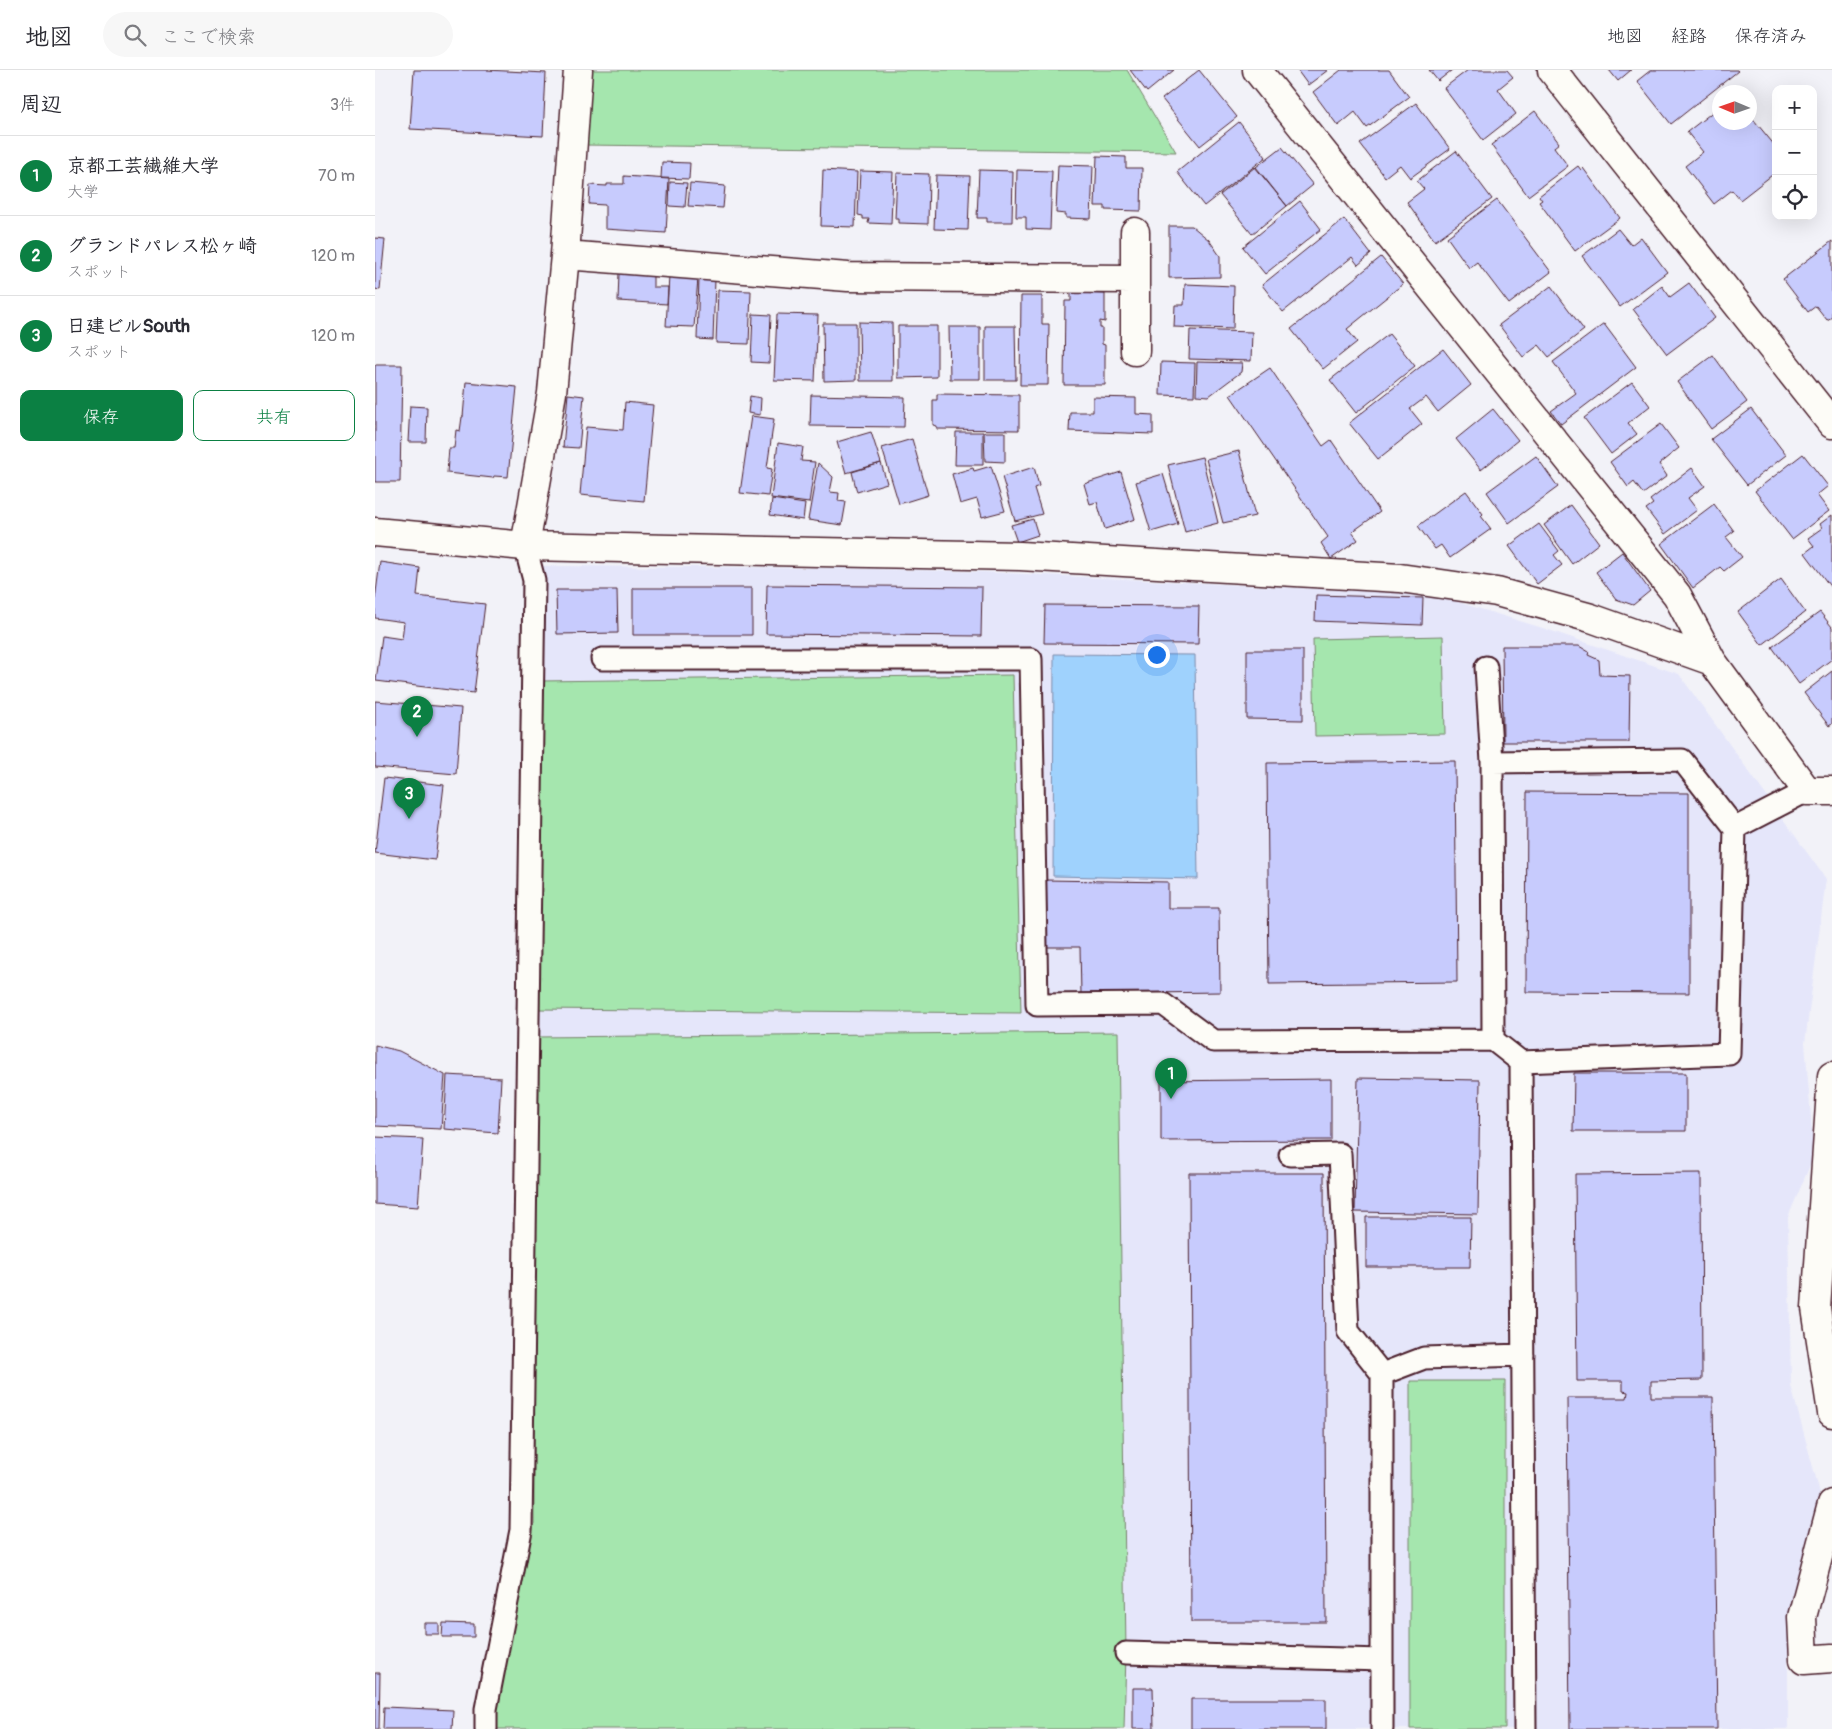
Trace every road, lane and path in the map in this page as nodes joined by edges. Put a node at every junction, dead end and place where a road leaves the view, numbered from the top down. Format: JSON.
{"nodes":[{"id":1,"x":578,"y":70,"type":"edge"},
{"id":2,"x":1257,"y":70,"type":"edge"},
{"id":3,"x":1552,"y":70,"type":"edge"},
{"id":4,"x":1135,"y":232,"type":"dead end"},
{"id":5,"x":565,"y":255,"type":"junction"},
{"id":6,"x":1134,"y":279,"type":"junction"},
{"id":7,"x":1135,"y":351,"type":"dead end"},
{"id":8,"x":1832,"y":424,"type":"edge"},
{"id":9,"x":375,"y":532,"type":"edge"},
{"id":10,"x":525,"y":546,"type":"junction"},
{"id":11,"x":602,"y":659,"type":"dead end"},
{"id":12,"x":1712,"y":661,"type":"junction"},
{"id":13,"x":1486,"y":667,"type":"dead end"},
{"id":14,"x":1491,"y":762,"type":"junction"},
{"id":15,"x":1819,"y":791,"type":"edge"},
{"id":16,"x":1735,"y":828,"type":"junction"},
{"id":17,"x":1493,"y":1040,"type":"junction"},
{"id":18,"x":1521,"y":1062,"type":"junction"},
{"id":19,"x":1832,"y":1076,"type":"edge"},
{"id":20,"x":1290,"y":1155,"type":"dead end"},
{"id":21,"x":1824,"y":1307,"type":"edge"},
{"id":22,"x":1523,"y":1355,"type":"junction"},
{"id":23,"x":1382,"y":1374,"type":"junction"},
{"id":24,"x":1832,"y":1413,"type":"edge"},
{"id":25,"x":1832,"y":1504,"type":"edge"},
{"id":26,"x":1126,"y":1653,"type":"dead end"},
{"id":27,"x":1832,"y":1658,"type":"edge"},
{"id":28,"x":1382,"y":1660,"type":"junction"},
{"id":29,"x":486,"y":1729,"type":"edge"},
{"id":30,"x":1382,"y":1729,"type":"edge"},
{"id":31,"x":1525,"y":1729,"type":"edge"}],
"edges":[{"from":1,"to":5,"type":"street"},
{"from":2,"to":12,"type":"street"},
{"from":3,"to":8,"type":"street"},
{"from":4,"to":6,"type":"street"},
{"from":5,"to":6,"type":"street"},
{"from":5,"to":10,"type":"street"},
{"from":6,"to":7,"type":"street"},
{"from":9,"to":10,"type":"street"},
{"from":10,"to":12,"type":"street"},
{"from":10,"to":29,"type":"lane"},
{"from":11,"to":17,"type":"lane"},
{"from":12,"to":15,"type":"street"},
{"from":13,"to":14,"type":"lane"},
{"from":14,"to":16,"type":"lane"},
{"from":14,"to":17,"type":"lane"},
{"from":15,"to":16,"type":"lane"},
{"from":16,"to":18,"type":"lane"},
{"from":17,"to":18,"type":"lane"},
{"from":18,"to":22,"type":"lane"},
{"from":19,"to":21,"type":"street"},
{"from":20,"to":23,"type":"lane"},
{"from":21,"to":24,"type":"street"},
{"from":22,"to":23,"type":"lane"},
{"from":22,"to":31,"type":"lane"},
{"from":23,"to":28,"type":"lane"},
{"from":25,"to":27,"type":"street"},
{"from":26,"to":28,"type":"lane"},
{"from":28,"to":30,"type":"lane"}]}
